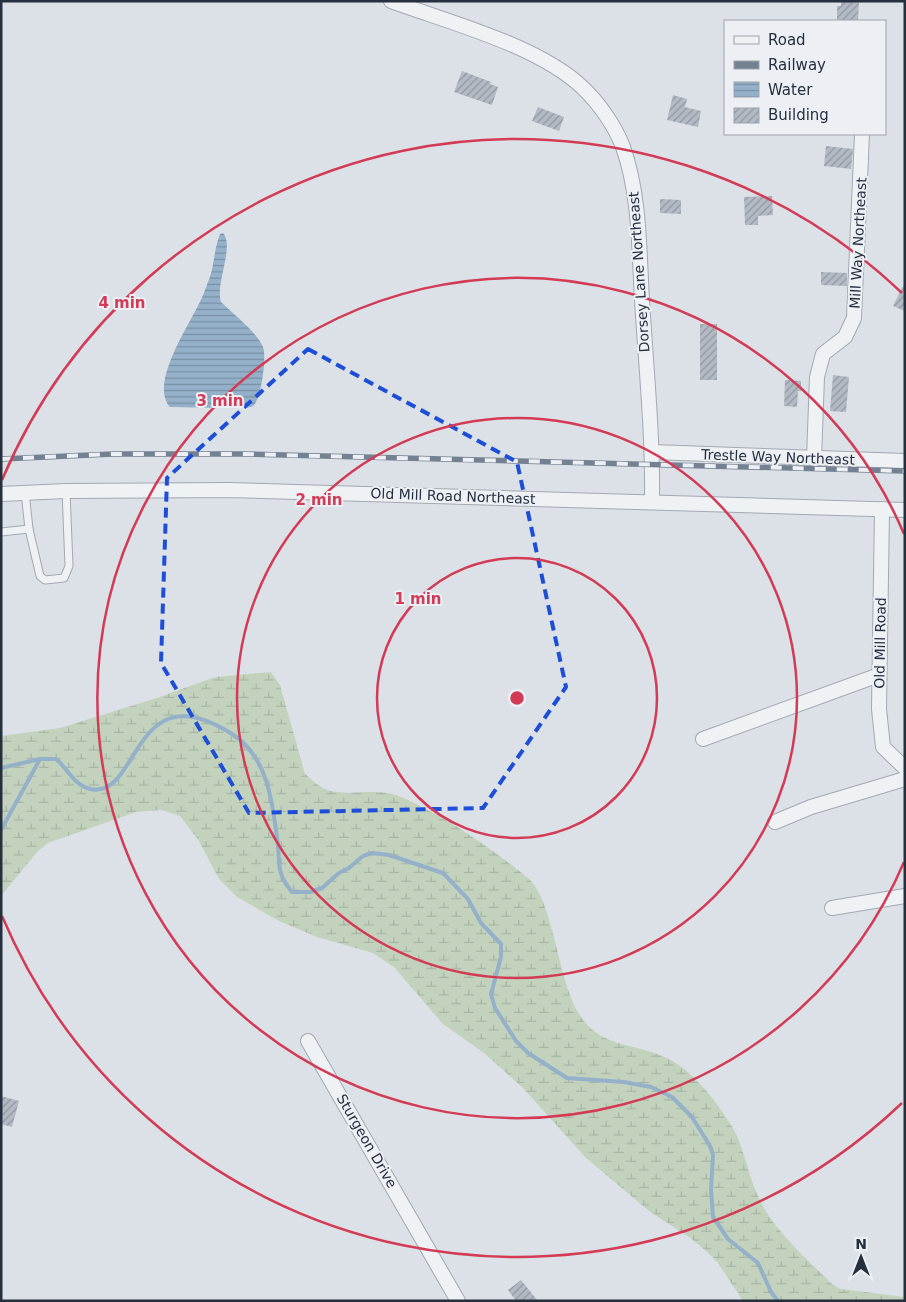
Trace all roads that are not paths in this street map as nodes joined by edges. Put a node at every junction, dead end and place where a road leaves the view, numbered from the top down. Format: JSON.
{"nodes":[{"id":1,"x":391,"y":1,"type":"edge"},
{"id":2,"x":862,"y":135,"type":"edge"},
{"id":3,"x":652,"y":452,"type":"junction"},
{"id":4,"x":814,"y":459,"type":"junction"},
{"id":5,"x":905,"y":461,"type":"edge"},
{"id":6,"x":66,"y":491,"type":"junction"},
{"id":7,"x":25,"y":492,"type":"junction"},
{"id":8,"x":1,"y":494,"type":"edge"},
{"id":9,"x":652,"y":500,"type":"junction"},
{"id":10,"x":882,"y":509,"type":"junction"},
{"id":11,"x":905,"y":510,"type":"edge"},
{"id":12,"x":30,"y":529,"type":"junction"},
{"id":13,"x":1,"y":532,"type":"edge"},
{"id":14,"x":879,"y":675,"type":"junction"},
{"id":15,"x":703,"y":739,"type":"dead end"},
{"id":16,"x":905,"y":768,"type":"edge"},
{"id":17,"x":905,"y":778,"type":"edge"},
{"id":18,"x":775,"y":822,"type":"dead end"},
{"id":19,"x":905,"y":896,"type":"edge"},
{"id":20,"x":832,"y":908,"type":"dead end"},
{"id":21,"x":308,"y":1041,"type":"dead end"},
{"id":22,"x":458,"y":1301,"type":"edge"}],
"edges":[{"from":1,"to":3,"type":"street","name":"Dorsey Lane Northeast"},
{"from":2,"to":4,"type":"street","name":"Mill Way Northeast"},
{"from":3,"to":4,"type":"street","name":"Trestle Way Northeast"},
{"from":3,"to":9,"type":"street","name":"Dorsey Lane Northeast"},
{"from":4,"to":5,"type":"street","name":"Trestle Way Northeast"},
{"from":6,"to":7,"type":"street","name":"Old Mill Road Northeast"},
{"from":6,"to":9,"type":"street","name":"Old Mill Road Northeast"},
{"from":6,"to":12,"type":"lane"},
{"from":7,"to":8,"type":"street","name":"Old Mill Road Northeast"},
{"from":7,"to":12,"type":"lane"},
{"from":9,"to":10,"type":"street","name":"Old Mill Road Northeast"},
{"from":10,"to":11,"type":"street","name":"Old Mill Road Northeast"},
{"from":10,"to":14,"type":"street","name":"Old Mill Road"},
{"from":12,"to":13,"type":"lane"},
{"from":14,"to":15,"type":"street"},
{"from":14,"to":16,"type":"street","name":"Old Mill Road"},
{"from":17,"to":18,"type":"street"},
{"from":19,"to":20,"type":"street"},
{"from":21,"to":22,"type":"street","name":"Sturgeon Drive"}]}
